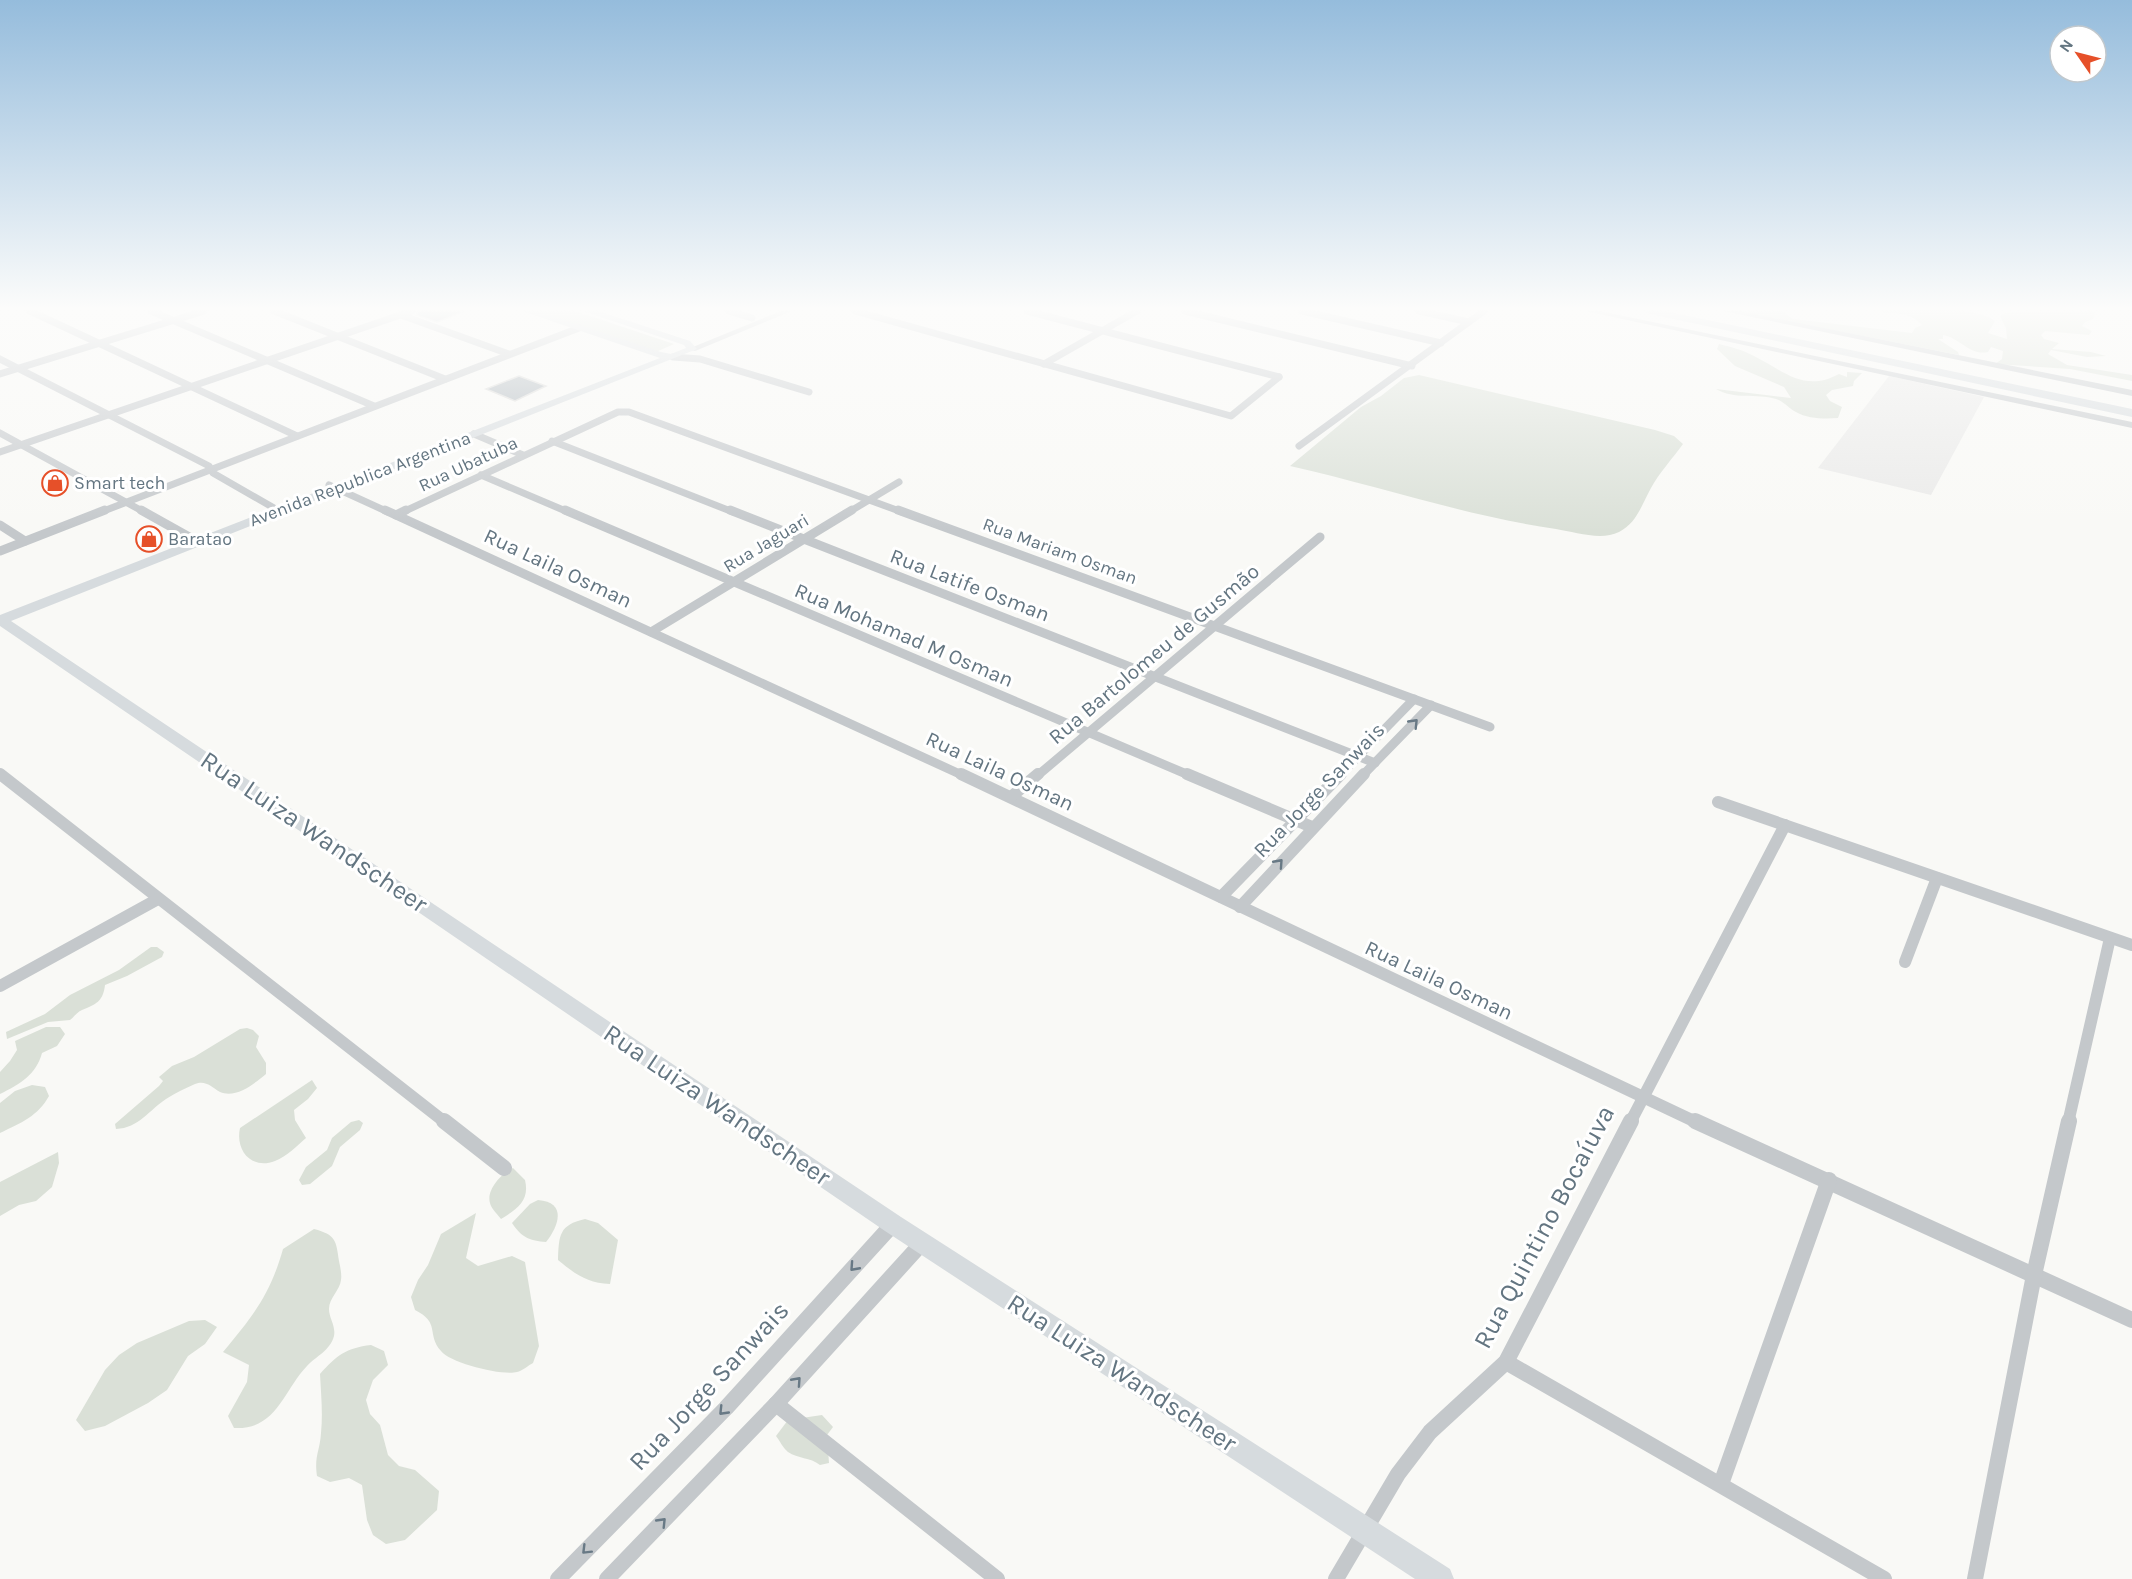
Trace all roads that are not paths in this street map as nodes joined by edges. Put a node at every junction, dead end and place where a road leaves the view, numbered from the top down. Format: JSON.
{"nodes":[{"id":1,"x":51,"y":385,"type":"edge"},
{"id":2,"x":185,"y":385,"type":"edge"},
{"id":3,"x":197,"y":385,"type":"edge"},
{"id":4,"x":323,"y":385,"type":"edge"},
{"id":5,"x":429,"y":385,"type":"edge"},
{"id":6,"x":586,"y":385,"type":"edge"},
{"id":7,"x":601,"y":385,"type":"edge"},
{"id":8,"x":788,"y":385,"type":"edge"},
{"id":9,"x":1118,"y":385,"type":"edge"},
{"id":10,"x":1270,"y":385,"type":"edge"},
{"id":11,"x":1386,"y":385,"type":"edge"},
{"id":12,"x":1940,"y":385,"type":"edge"},
{"id":13,"x":1998,"y":385,"type":"edge"},
{"id":14,"x":2091,"y":385,"type":"edge"},
{"id":15,"x":190,"y":387,"type":"junction"},
{"id":16,"x":809,"y":392,"type":"dead end"},
{"id":17,"x":2132,"y":393,"type":"edge"},
{"id":18,"x":374,"y":406,"type":"junction"},
{"id":19,"x":618,"y":412,"type":"joint"},
{"id":20,"x":2132,"y":413,"type":"edge"},
{"id":21,"x":110,"y":414,"type":"junction"},
{"id":22,"x":2132,"y":425,"type":"edge"},
{"id":23,"x":0,"y":433,"type":"edge"},
{"id":24,"x":474,"y":434,"type":"junction"},
{"id":25,"x":297,"y":436,"type":"junction"},
{"id":26,"x":552,"y":441,"type":"junction"},
{"id":27,"x":20,"y":445,"type":"junction"},
{"id":28,"x":1299,"y":446,"type":"dead end"},
{"id":29,"x":0,"y":452,"type":"edge"},
{"id":30,"x":523,"y":455,"type":"junction"},
{"id":31,"x":211,"y":469,"type":"junction"},
{"id":32,"x":481,"y":475,"type":"junction"},
{"id":33,"x":898,"y":482,"type":"dead end"},
{"id":34,"x":333,"y":487,"type":"junction"},
{"id":35,"x":870,"y":499,"type":"junction"},
{"id":36,"x":127,"y":501,"type":"junction"},
{"id":37,"x":271,"y":511,"type":"junction"},
{"id":38,"x":396,"y":515,"type":"junction"},
{"id":39,"x":0,"y":525,"type":"edge"},
{"id":40,"x":1320,"y":537,"type":"dead end"},
{"id":41,"x":191,"y":538,"type":"junction"},
{"id":42,"x":208,"y":539,"type":"junction"},
{"id":43,"x":804,"y":539,"type":"junction"},
{"id":44,"x":25,"y":541,"type":"junction"},
{"id":45,"x":0,"y":551,"type":"edge"},
{"id":46,"x":734,"y":582,"type":"junction"},
{"id":47,"x":0,"y":612,"type":"edge"},
{"id":48,"x":0,"y":620,"type":"edge"},
{"id":49,"x":1216,"y":626,"type":"junction"},
{"id":50,"x":651,"y":632,"type":"junction"},
{"id":51,"x":1156,"y":676,"type":"junction"},
{"id":52,"x":1414,"y":699,"type":"junction"},
{"id":53,"x":1431,"y":705,"type":"junction"},
{"id":54,"x":1490,"y":727,"type":"dead end"},
{"id":55,"x":1088,"y":733,"type":"junction"},
{"id":56,"x":1360,"y":755,"type":"junction"},
{"id":57,"x":1376,"y":763,"type":"junction"},
{"id":58,"x":0,"y":774,"type":"edge"},
{"id":59,"x":1011,"y":797,"type":"junction"},
{"id":60,"x":1718,"y":802,"type":"dead end"},
{"id":61,"x":1295,"y":820,"type":"junction"},
{"id":62,"x":1785,"y":825,"type":"junction"},
{"id":63,"x":1312,"y":827,"type":"junction"},
{"id":64,"x":1937,"y":878,"type":"junction"},
{"id":65,"x":1221,"y":897,"type":"junction"},
{"id":66,"x":158,"y":899,"type":"junction"},
{"id":67,"x":1240,"y":907,"type":"junction"},
{"id":68,"x":2110,"y":938,"type":"junction"},
{"id":69,"x":2132,"y":945,"type":"edge"},
{"id":70,"x":1905,"y":962,"type":"dead end"},
{"id":71,"x":0,"y":986,"type":"edge"},
{"id":72,"x":1642,"y":1096,"type":"junction"},
{"id":73,"x":504,"y":1168,"type":"dead end"},
{"id":74,"x":1829,"y":1180,"type":"junction"},
{"id":75,"x":893,"y":1224,"type":"junction"},
{"id":76,"x":922,"y":1243,"type":"junction"},
{"id":77,"x":2034,"y":1275,"type":"junction"},
{"id":78,"x":2132,"y":1320,"type":"edge"},
{"id":79,"x":1506,"y":1362,"type":"junction"},
{"id":80,"x":776,"y":1404,"type":"junction"},
{"id":81,"x":1720,"y":1484,"type":"junction"},
{"id":82,"x":1364,"y":1529,"type":"junction"},
{"id":83,"x":558,"y":1579,"type":"edge"},
{"id":84,"x":607,"y":1579,"type":"edge"},
{"id":85,"x":997,"y":1579,"type":"edge"},
{"id":86,"x":1336,"y":1579,"type":"edge"},
{"id":87,"x":1440,"y":1579,"type":"edge"},
{"id":88,"x":1884,"y":1579,"type":"edge"},
{"id":89,"x":1975,"y":1579,"type":"edge"}],
"edges":[{"from":1,"to":21,"type":"street"},
{"from":2,"to":15,"type":"street"},
{"from":3,"to":15,"type":"street"},
{"from":4,"to":18,"type":"street"},
{"from":5,"to":18,"type":"street"},
{"from":6,"to":34,"type":"main road","name":"Avenida Republica Argentina"},
{"from":7,"to":24,"type":"main road","name":"Avenida Republica Argentina"},
{"from":8,"to":16,"type":"street"},
{"from":9,"to":10,"type":"street"},
{"from":11,"to":28,"type":"street"},
{"from":12,"to":22,"type":"street"},
{"from":13,"to":20,"type":"highway"},
{"from":14,"to":17,"type":"street"},
{"from":15,"to":21,"type":"street"},
{"from":15,"to":25,"type":"street"},
{"from":18,"to":25,"type":"street"},
{"from":19,"to":26,"type":"street","name":"Rua Ubatuba"},
{"from":19,"to":35,"type":"street","name":"Rua Mariam Osman"},
{"from":21,"to":27,"type":"street"},
{"from":21,"to":31,"type":"street"},
{"from":23,"to":27,"type":"street"},
{"from":24,"to":30,"type":"street"},
{"from":24,"to":34,"type":"main road","name":"Avenida Republica Argentina"},
{"from":25,"to":31,"type":"street"},
{"from":26,"to":30,"type":"street","name":"Rua Ubatuba"},
{"from":26,"to":43,"type":"street","name":"Rua Latife Osman"},
{"from":27,"to":29,"type":"street"},
{"from":27,"to":36,"type":"street"},
{"from":30,"to":32,"type":"street","name":"Rua Ubatuba"},
{"from":31,"to":36,"type":"street"},
{"from":31,"to":37,"type":"street"},
{"from":32,"to":38,"type":"street","name":"Rua Ubatuba"},
{"from":32,"to":46,"type":"street","name":"Rua Mohamad M Osman"},
{"from":33,"to":35,"type":"street","name":"Rua Jaguari"},
{"from":34,"to":37,"type":"main road","name":"Avenida Republica Argentina"},
{"from":34,"to":38,"type":"street","name":"Rua Laila Osman"},
{"from":35,"to":43,"type":"street","name":"Rua Jaguari"},
{"from":35,"to":49,"type":"street","name":"Rua Mariam Osman"},
{"from":36,"to":41,"type":"street"},
{"from":36,"to":44,"type":"street"},
{"from":37,"to":41,"type":"main road","name":"Avenida Republica Argentina"},
{"from":37,"to":42,"type":"main road","name":"Avenida Republica Argentina"},
{"from":38,"to":50,"type":"street","name":"Rua Laila Osman"},
{"from":39,"to":44,"type":"street"},
{"from":40,"to":49,"type":"street","name":"Rua Bartolomeu de Gusmão"},
{"from":41,"to":42,"type":"street"},
{"from":41,"to":47,"type":"main road","name":"Avenida Republica Argentina"},
{"from":42,"to":48,"type":"main road","name":"Avenida Republica Argentina"},
{"from":43,"to":46,"type":"street","name":"Rua Jaguari"},
{"from":43,"to":51,"type":"street","name":"Rua Latife Osman"},
{"from":44,"to":45,"type":"street"},
{"from":46,"to":50,"type":"street","name":"Rua Jaguari"},
{"from":46,"to":55,"type":"street","name":"Rua Mohamad M Osman"},
{"from":48,"to":75,"type":"main road","name":"Rua Luiza Wandscheer"},
{"from":49,"to":51,"type":"street","name":"Rua Bartolomeu de Gusmão"},
{"from":49,"to":52,"type":"street","name":"Rua Mariam Osman"},
{"from":50,"to":59,"type":"street","name":"Rua Laila Osman"},
{"from":51,"to":55,"type":"street","name":"Rua Bartolomeu de Gusmão"},
{"from":51,"to":56,"type":"street","name":"Rua Latife Osman"},
{"from":52,"to":53,"type":"street","name":"Rua Mariam Osman"},
{"from":52,"to":56,"type":"street","name":"Rua Jorge Sanwais"},
{"from":53,"to":54,"type":"street","name":"Rua Mariam Osman"},
{"from":57,"to":53,"type":"street","name":"Rua Jorge Sanwais","one_way":true},
{"from":55,"to":59,"type":"street","name":"Rua Bartolomeu de Gusmão"},
{"from":55,"to":61,"type":"street","name":"Rua Mohamad M Osman"},
{"from":56,"to":57,"type":"street","name":"Rua Latife Osman"},
{"from":56,"to":61,"type":"street","name":"Rua Jorge Sanwais"},
{"from":57,"to":63,"type":"street","name":"Rua Jorge Sanwais"},
{"from":58,"to":66,"type":"street"},
{"from":59,"to":65,"type":"street","name":"Rua Laila Osman"},
{"from":60,"to":62,"type":"street"},
{"from":61,"to":63,"type":"street","name":"Rua Mohamad M Osman"},
{"from":61,"to":65,"type":"street","name":"Rua Jorge Sanwais"},
{"from":62,"to":64,"type":"street"},
{"from":62,"to":72,"type":"street","name":"Rua Quintino Bocaíuva"},
{"from":67,"to":63,"type":"street","name":"Rua Jorge Sanwais","one_way":true},
{"from":64,"to":68,"type":"street"},
{"from":64,"to":70,"type":"street"},
{"from":65,"to":67,"type":"street","name":"Rua Laila Osman"},
{"from":66,"to":71,"type":"street"},
{"from":66,"to":73,"type":"street"},
{"from":67,"to":72,"type":"street","name":"Rua Laila Osman"},
{"from":68,"to":69,"type":"street"},
{"from":68,"to":77,"type":"street"},
{"from":72,"to":74,"type":"street","name":"Rua Laila Osman"},
{"from":72,"to":79,"type":"street","name":"Rua Quintino Bocaíuva"},
{"from":74,"to":77,"type":"street","name":"Rua Laila Osman"},
{"from":74,"to":81,"type":"street"},
{"from":75,"to":76,"type":"main road","name":"Rua Luiza Wandscheer"},
{"from":75,"to":83,"type":"street","name":"Rua Jorge Sanwais","one_way":true},
{"from":80,"to":76,"type":"street","one_way":true},
{"from":76,"to":82,"type":"main road","name":"Rua Luiza Wandscheer"},
{"from":77,"to":78,"type":"street","name":"Rua Laila Osman"},
{"from":77,"to":89,"type":"street"},
{"from":79,"to":81,"type":"street"},
{"from":79,"to":82,"type":"street","name":"Rua Quintino Bocaíuva"},
{"from":84,"to":80,"type":"street","one_way":true},
{"from":80,"to":85,"type":"street"},
{"from":81,"to":88,"type":"street"},
{"from":82,"to":86,"type":"street","name":"Rua Quintino Bocaíuva"},
{"from":82,"to":87,"type":"main road","name":"Rua Luiza Wandscheer"}]}
